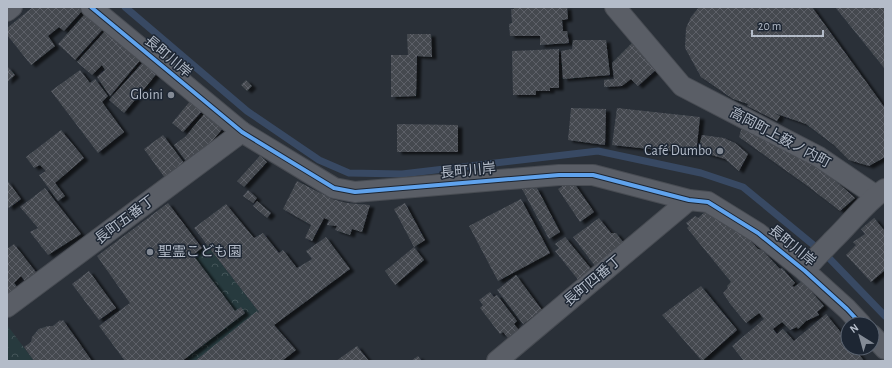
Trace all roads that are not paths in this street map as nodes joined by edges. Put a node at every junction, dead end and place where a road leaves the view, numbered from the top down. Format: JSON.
{"nodes":[{"id":1,"x":12,"y":7,"type":"edge"},
{"id":2,"x":91,"y":7,"type":"edge"},
{"id":3,"x":615,"y":7,"type":"edge"},
{"id":4,"x":7,"y":11,"type":"edge"},
{"id":5,"x":242,"y":132,"type":"junction"},
{"id":6,"x":880,"y":192,"type":"edge"},
{"id":7,"x":689,"y":200,"type":"junction"},
{"id":8,"x":808,"y":266,"type":"junction"},
{"id":9,"x":7,"y":307,"type":"edge"},
{"id":10,"x":854,"y":316,"type":"edge"},
{"id":11,"x":497,"y":361,"type":"edge"}],
"edges":[{"from":1,"to":4,"type":"street"},
{"from":2,"to":5,"type":"street","name":"長町川岸"},
{"from":3,"to":6,"type":"street","name":"高岡町上薮ノ内町"},
{"from":5,"to":7,"type":"street","name":"長町川岸"},
{"from":5,"to":9,"type":"street","name":"長町五番丁"},
{"from":6,"to":8,"type":"street"},
{"from":7,"to":8,"type":"street","name":"長町川岸"},
{"from":7,"to":11,"type":"street","name":"長町四番丁"},
{"from":8,"to":10,"type":"street","name":"長町川岸"}]}
